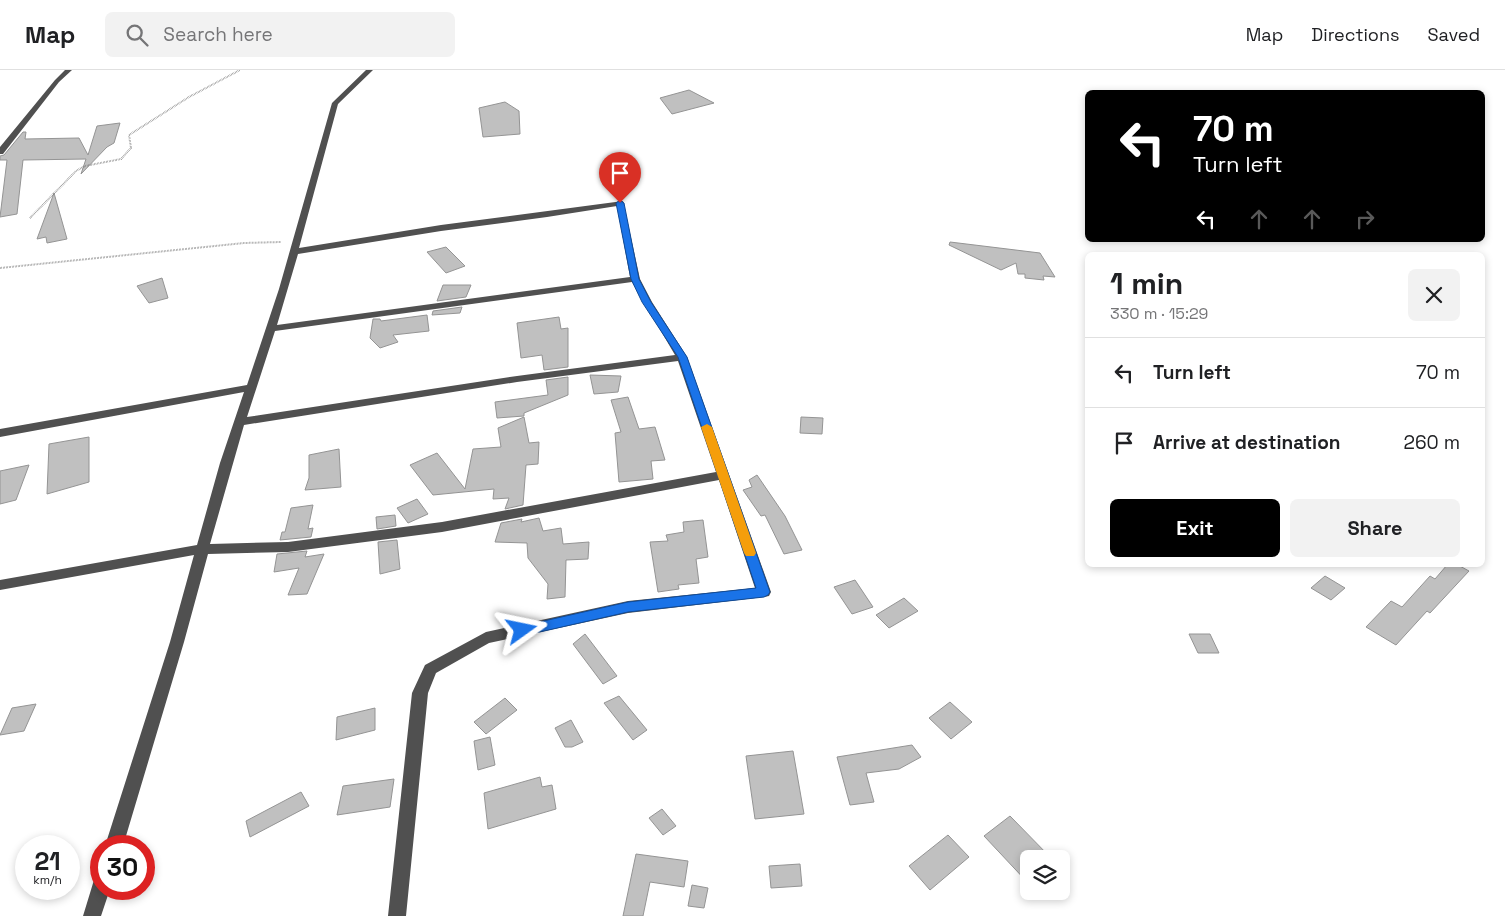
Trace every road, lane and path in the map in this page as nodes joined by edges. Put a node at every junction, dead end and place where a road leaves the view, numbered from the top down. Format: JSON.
{"nodes":[{"id":1,"x":69,"y":70,"type":"edge"},
{"id":2,"x":240,"y":70,"type":"edge"},
{"id":3,"x":370,"y":70,"type":"edge"},
{"id":4,"x":0,"y":152,"type":"edge"},
{"id":5,"x":30,"y":218,"type":"dead end"},
{"id":6,"x":295,"y":247,"type":"junction"},
{"id":7,"x":0,"y":268,"type":"edge"},
{"id":8,"x":635,"y":279,"type":"junction"},
{"id":9,"x":271,"y":329,"type":"junction"},
{"id":10,"x":682,"y":357,"type":"junction"},
{"id":11,"x":252,"y":387,"type":"junction"},
{"id":12,"x":240,"y":422,"type":"junction"},
{"id":13,"x":0,"y":433,"type":"edge"},
{"id":14,"x":723,"y":475,"type":"junction"},
{"id":15,"x":203,"y":549,"type":"junction"},
{"id":16,"x":0,"y":585,"type":"edge"},
{"id":17,"x":117,"y":835,"type":"edge"},
{"id":18,"x":97,"y":900,"type":"edge"},
{"id":19,"x":92,"y":916,"type":"edge"},
{"id":20,"x":397,"y":916,"type":"edge"}],
"edges":[{"from":1,"to":4,"type":"street"},
{"from":2,"to":5,"type":"path"},
{"from":3,"to":6,"type":"street"},
{"from":6,"to":7,"type":"path"},
{"from":6,"to":8,"type":"street"},
{"from":6,"to":9,"type":"street"},
{"from":8,"to":9,"type":"street"},
{"from":8,"to":10,"type":"street"},
{"from":9,"to":11,"type":"street"},
{"from":10,"to":12,"type":"street"},
{"from":10,"to":14,"type":"street"},
{"from":11,"to":12,"type":"street"},
{"from":11,"to":13,"type":"street"},
{"from":12,"to":15,"type":"street"},
{"from":14,"to":15,"type":"street"},
{"from":14,"to":20,"type":"street"},
{"from":15,"to":16,"type":"street"},
{"from":15,"to":17,"type":"street"},
{"from":18,"to":19,"type":"street"}]}
